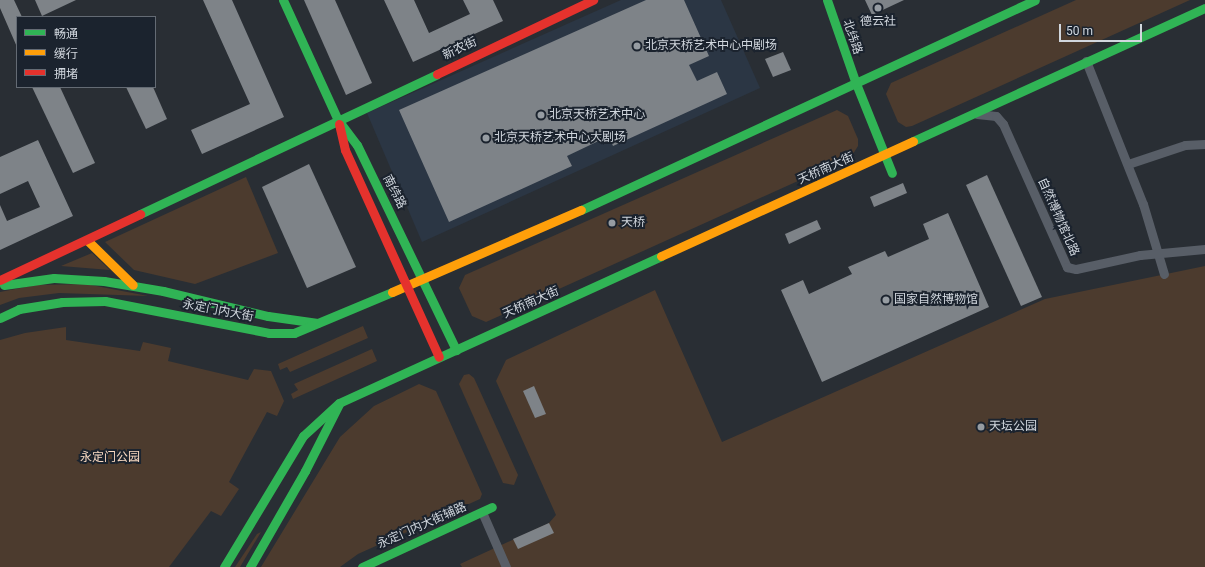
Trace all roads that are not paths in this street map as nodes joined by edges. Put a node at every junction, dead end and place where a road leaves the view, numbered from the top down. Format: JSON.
{"nodes":[{"id":1,"x":283,"y":0,"type":"edge"},
{"id":2,"x":592,"y":0,"type":"edge"},
{"id":3,"x":827,"y":0,"type":"edge"},
{"id":4,"x":1035,"y":0,"type":"edge"},
{"id":5,"x":1205,"y":8,"type":"edge"},
{"id":6,"x":1086,"y":61,"type":"junction"},
{"id":7,"x":855,"y":82,"type":"junction"},
{"id":8,"x":972,"y":115,"type":"junction"},
{"id":9,"x":338,"y":120,"type":"junction"},
{"id":10,"x":1205,"y":144,"type":"edge"},
{"id":11,"x":884,"y":156,"type":"junction"},
{"id":12,"x":1128,"y":164,"type":"junction"},
{"id":13,"x":892,"y":172,"type":"dead end"},
{"id":14,"x":87,"y":240,"type":"junction"},
{"id":15,"x":1205,"y":249,"type":"edge"},
{"id":16,"x":1158,"y":254,"type":"junction"},
{"id":17,"x":1164,"y":274,"type":"dead end"},
{"id":18,"x":423,"y":278,"type":"junction"},
{"id":19,"x":0,"y":280,"type":"edge"},
{"id":20,"x":408,"y":284,"type":"junction"},
{"id":21,"x":0,"y":286,"type":"edge"},
{"id":22,"x":133,"y":286,"type":"junction"},
{"id":23,"x":0,"y":318,"type":"edge"},
{"id":24,"x":318,"y":323,"type":"junction"},
{"id":25,"x":456,"y":350,"type":"junction"},
{"id":26,"x":440,"y":357,"type":"junction"},
{"id":27,"x":339,"y":403,"type":"junction"},
{"id":28,"x":492,"y":508,"type":"dead end"},
{"id":29,"x":482,"y":512,"type":"junction"},
{"id":30,"x":224,"y":567,"type":"edge"},
{"id":31,"x":250,"y":567,"type":"edge"},
{"id":32,"x":362,"y":567,"type":"edge"},
{"id":33,"x":506,"y":567,"type":"edge"}],
"edges":[{"from":1,"to":9,"type":"main road","name":"南纬路"},
{"from":2,"to":9,"type":"main road","name":"新农街"},
{"from":3,"to":7,"type":"main road","name":"北纬路"},
{"from":4,"to":7,"type":"main road"},
{"from":5,"to":6,"type":"main road","name":"天桥南大街"},
{"from":6,"to":8,"type":"main road","name":"天桥南大街"},
{"from":6,"to":12,"type":"street"},
{"from":7,"to":11,"type":"main road","name":"北纬路"},
{"from":7,"to":18,"type":"main road"},
{"from":8,"to":11,"type":"main road","name":"天桥南大街"},
{"from":8,"to":16,"type":"street","name":"自然博物馆北路"},
{"from":9,"to":14,"type":"main road"},
{"from":9,"to":18,"type":"main road","name":"南纬路"},
{"from":9,"to":20,"type":"main road","name":"南纬路"},
{"from":10,"to":12,"type":"street"},
{"from":11,"to":13,"type":"main road","name":"北纬路"},
{"from":11,"to":25,"type":"main road","name":"天桥南大街"},
{"from":12,"to":16,"type":"street"},
{"from":14,"to":19,"type":"main road"},
{"from":14,"to":22,"type":"main road"},
{"from":15,"to":16,"type":"street","name":"自然博物馆北路"},
{"from":16,"to":17,"type":"street"},
{"from":18,"to":20,"type":"main road","name":"永定门内大街"},
{"from":18,"to":25,"type":"main road","name":"南纬路"},
{"from":20,"to":24,"type":"main road","name":"永定门内大街"},
{"from":20,"to":26,"type":"main road","name":"南纬路"},
{"from":21,"to":22,"type":"main road"},
{"from":22,"to":24,"type":"main road"},
{"from":23,"to":24,"type":"main road","name":"永定门内大街"},
{"from":25,"to":26,"type":"main road"},
{"from":26,"to":27,"type":"main road"},
{"from":27,"to":30,"type":"main road"},
{"from":27,"to":31,"type":"main road"},
{"from":28,"to":29,"type":"main road","name":"永定门内大街辅路"},
{"from":29,"to":32,"type":"main road","name":"永定门内大街辅路"},
{"from":29,"to":33,"type":"street"}]}
